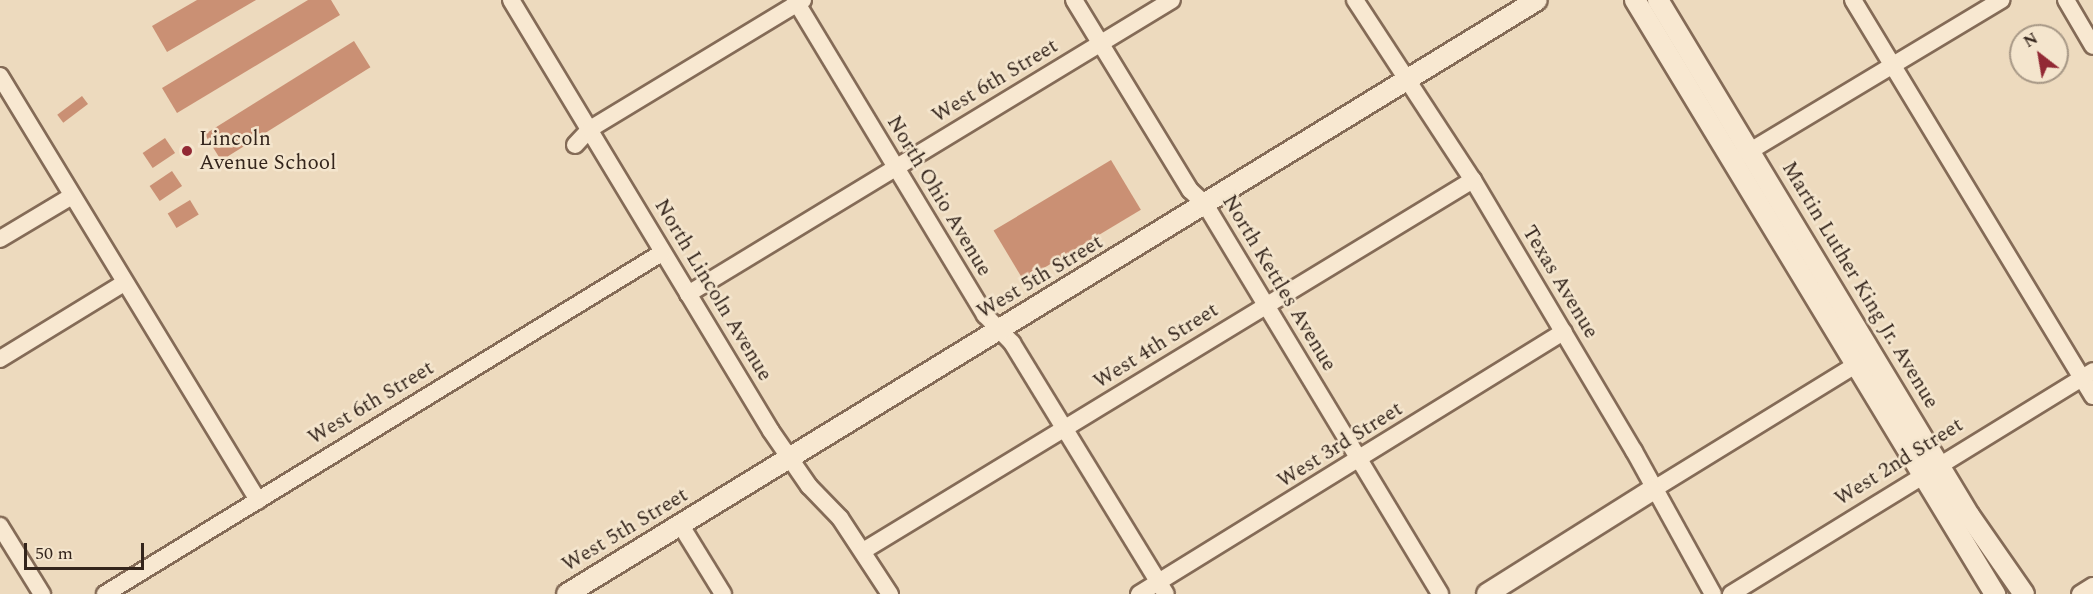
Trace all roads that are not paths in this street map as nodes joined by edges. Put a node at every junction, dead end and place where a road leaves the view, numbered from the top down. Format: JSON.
{"nodes":[{"id":1,"x":511,"y":0,"type":"edge"},
{"id":2,"x":1074,"y":0,"type":"edge"},
{"id":3,"x":1172,"y":0,"type":"edge"},
{"id":4,"x":1355,"y":0,"type":"edge"},
{"id":5,"x":1537,"y":0,"type":"edge"},
{"id":6,"x":1635,"y":0,"type":"edge"},
{"id":7,"x":1658,"y":0,"type":"edge"},
{"id":8,"x":1853,"y":0,"type":"edge"},
{"id":9,"x":2001,"y":0,"type":"edge"},
{"id":10,"x":2066,"y":0,"type":"edge"},
{"id":11,"x":798,"y":1,"type":"edge"},
{"id":12,"x":1102,"y":44,"type":"junction"},
{"id":13,"x":2093,"y":46,"type":"edge"},
{"id":14,"x":1892,"y":66,"type":"junction"},
{"id":15,"x":0,"y":76,"type":"edge"},
{"id":16,"x":1408,"y":80,"type":"junction"},
{"id":17,"x":590,"y":129,"type":"junction"},
{"id":18,"x":575,"y":145,"type":"dead end"},
{"id":19,"x":1750,"y":151,"type":"junction"},
{"id":20,"x":1732,"y":163,"type":"junction"},
{"id":21,"x":895,"y":166,"type":"junction"},
{"id":22,"x":1473,"y":180,"type":"junction"},
{"id":23,"x":72,"y":196,"type":"junction"},
{"id":24,"x":1205,"y":204,"type":"junction"},
{"id":25,"x":0,"y":239,"type":"edge"},
{"id":26,"x":663,"y":252,"type":"junction"},
{"id":27,"x":124,"y":283,"type":"junction"},
{"id":28,"x":688,"y":294,"type":"junction"},
{"id":29,"x":1266,"y":305,"type":"junction"},
{"id":30,"x":998,"y":330,"type":"junction"},
{"id":31,"x":1564,"y":332,"type":"junction"},
{"id":32,"x":1874,"y":354,"type":"junction"},
{"id":33,"x":0,"y":358,"type":"edge"},
{"id":34,"x":1855,"y":365,"type":"junction"},
{"id":35,"x":2087,"y":374,"type":"edge"},
{"id":36,"x":2093,"y":396,"type":"edge"},
{"id":37,"x":1064,"y":430,"type":"junction"},
{"id":38,"x":791,"y":457,"type":"junction"},
{"id":39,"x":1359,"y":460,"type":"junction"},
{"id":40,"x":1933,"y":469,"type":"junction"},
{"id":41,"x":1654,"y":489,"type":"junction"},
{"id":42,"x":258,"y":501,"type":"junction"},
{"id":43,"x":680,"y":524,"type":"junction"},
{"id":44,"x":0,"y":526,"type":"edge"},
{"id":45,"x":863,"y":551,"type":"junction"},
{"id":46,"x":2093,"y":586,"type":"edge"},
{"id":47,"x":1162,"y":588,"type":"edge"},
{"id":48,"x":42,"y":594,"type":"edge"},
{"id":49,"x":105,"y":594,"type":"edge"},
{"id":50,"x":567,"y":594,"type":"edge"},
{"id":51,"x":723,"y":594,"type":"edge"},
{"id":52,"x":890,"y":594,"type":"edge"},
{"id":53,"x":1139,"y":594,"type":"edge"},
{"id":54,"x":1440,"y":594,"type":"edge"},
{"id":55,"x":1487,"y":594,"type":"edge"},
{"id":56,"x":1713,"y":594,"type":"edge"},
{"id":57,"x":1731,"y":594,"type":"edge"},
{"id":58,"x":1995,"y":594,"type":"edge"},
{"id":59,"x":2024,"y":594,"type":"edge"},
{"id":60,"x":2080,"y":594,"type":"edge"}],
"edges":[{"from":1,"to":17,"type":"street","name":"North Lincoln Avenue"},
{"from":2,"to":12,"type":"street","name":"North Kettles Avenue"},
{"from":3,"to":12,"type":"street","name":"West 6th Street"},
{"from":4,"to":16,"type":"street","name":"Texas Avenue"},
{"from":5,"to":16,"type":"street","name":"West 5th Street"},
{"from":6,"to":20,"type":"street","name":"Martin Luther King Jr. Avenue"},
{"from":7,"to":19,"type":"street","name":"Martin Luther King Jr. Avenue"},
{"from":8,"to":14,"type":"street"},
{"from":9,"to":14,"type":"street"},
{"from":10,"to":13,"type":"street"},
{"from":11,"to":17,"type":"street"},
{"from":11,"to":21,"type":"street","name":"North Ohio Avenue"},
{"from":12,"to":21,"type":"street","name":"West 6th Street"},
{"from":12,"to":24,"type":"street","name":"North Kettles Avenue"},
{"from":14,"to":19,"type":"street"},
{"from":14,"to":35,"type":"street"},
{"from":15,"to":23,"type":"street"},
{"from":16,"to":22,"type":"street","name":"Texas Avenue"},
{"from":16,"to":24,"type":"street","name":"West 5th Street"},
{"from":17,"to":18,"type":"street"},
{"from":17,"to":26,"type":"street","name":"North Lincoln Avenue"},
{"from":19,"to":20,"type":"street"},
{"from":19,"to":32,"type":"street","name":"Martin Luther King Jr. Avenue"},
{"from":20,"to":34,"type":"street","name":"Martin Luther King Jr. Avenue"},
{"from":21,"to":28,"type":"street","name":"West 6th Street"},
{"from":21,"to":30,"type":"street","name":"North Ohio Avenue"},
{"from":22,"to":29,"type":"street","name":"West 4th Street"},
{"from":22,"to":31,"type":"street","name":"Texas Avenue"},
{"from":23,"to":25,"type":"street"},
{"from":23,"to":27,"type":"street"},
{"from":24,"to":29,"type":"street","name":"North Kettles Avenue"},
{"from":24,"to":30,"type":"street","name":"West 5th Street"},
{"from":26,"to":28,"type":"street","name":"North Lincoln Avenue"},
{"from":26,"to":42,"type":"street","name":"West 6th Street"},
{"from":27,"to":33,"type":"street"},
{"from":27,"to":42,"type":"street"},
{"from":28,"to":38,"type":"street","name":"North Lincoln Avenue"},
{"from":29,"to":37,"type":"street","name":"West 4th Street"},
{"from":29,"to":39,"type":"street","name":"North Kettles Avenue"},
{"from":30,"to":37,"type":"street","name":"North Ohio Avenue"},
{"from":30,"to":38,"type":"street","name":"West 5th Street"},
{"from":31,"to":39,"type":"street","name":"West 3rd Street"},
{"from":31,"to":41,"type":"street","name":"Texas Avenue"},
{"from":32,"to":34,"type":"street"},
{"from":32,"to":40,"type":"street","name":"Martin Luther King Jr. Avenue"},
{"from":34,"to":40,"type":"street","name":"Martin Luther King Jr. Avenue"},
{"from":34,"to":41,"type":"street"},
{"from":35,"to":36,"type":"street"},
{"from":35,"to":40,"type":"street","name":"West 2nd Street"},
{"from":37,"to":45,"type":"street","name":"West 4th Street"},
{"from":37,"to":47,"type":"street","name":"North Ohio Avenue"},
{"from":38,"to":43,"type":"street","name":"West 5th Street"},
{"from":38,"to":45,"type":"street","name":"North Lincoln Avenue"},
{"from":39,"to":47,"type":"street","name":"West 3rd Street"},
{"from":39,"to":54,"type":"street","name":"North Kettles Avenue"},
{"from":40,"to":57,"type":"street","name":"West 2nd Street"},
{"from":40,"to":58,"type":"street","name":"Martin Luther King Jr. Avenue"},
{"from":40,"to":59,"type":"street","name":"Martin Luther King Jr. Avenue"},
{"from":41,"to":55,"type":"street"},
{"from":41,"to":56,"type":"street","name":"Texas Avenue"},
{"from":42,"to":49,"type":"street","name":"West 6th Street"},
{"from":43,"to":50,"type":"street","name":"West 5th Street"},
{"from":43,"to":51,"type":"street"},
{"from":44,"to":48,"type":"street"},
{"from":45,"to":52,"type":"street","name":"North Lincoln Avenue"},
{"from":46,"to":60,"type":"street"},
{"from":47,"to":53,"type":"street","name":"West 3rd Street"}]}
